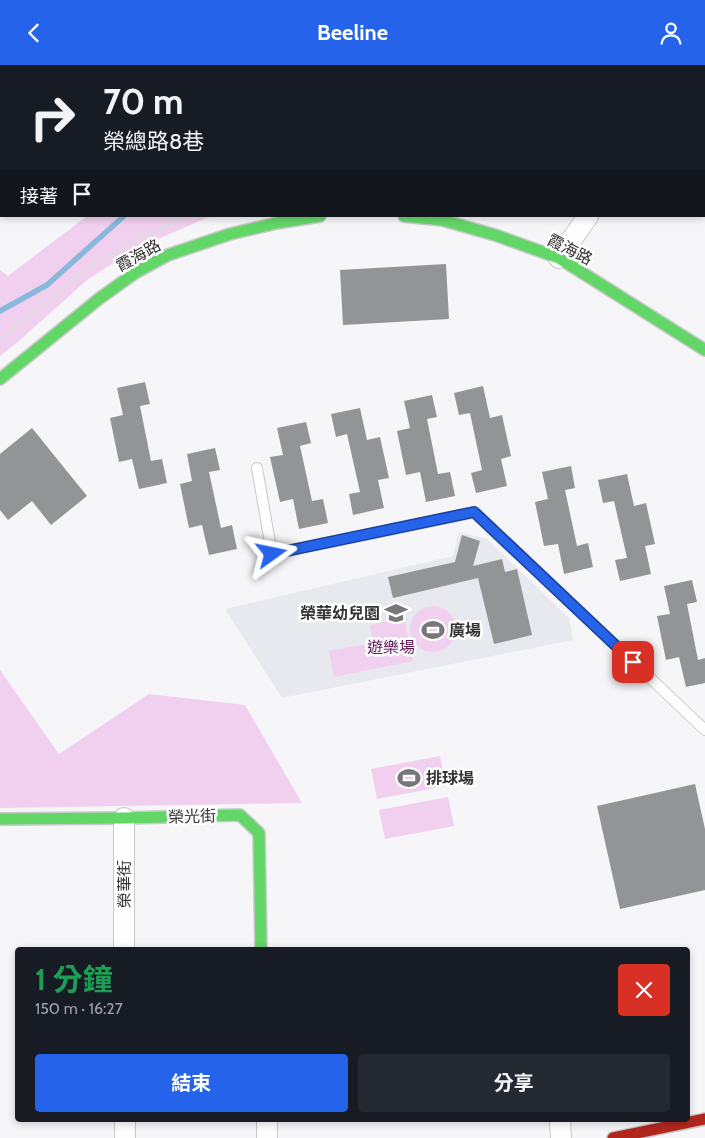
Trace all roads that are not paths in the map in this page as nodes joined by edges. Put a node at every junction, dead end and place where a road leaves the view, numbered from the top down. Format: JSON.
{"nodes":[{"id":1,"x":314,"y":217,"type":"edge"},
{"id":2,"x":417,"y":217,"type":"edge"},
{"id":3,"x":587,"y":217,"type":"edge"},
{"id":4,"x":560,"y":258,"type":"junction"},
{"id":5,"x":705,"y":350,"type":"edge"},
{"id":6,"x":0,"y":379,"type":"edge"},
{"id":7,"x":257,"y":468,"type":"dead end"},
{"id":8,"x":705,"y":730,"type":"edge"},
{"id":9,"x":124,"y":818,"type":"junction"},
{"id":10,"x":0,"y":819,"type":"edge"},
{"id":11,"x":124,"y":947,"type":"edge"},
{"id":12,"x":261,"y":947,"type":"edge"},
{"id":13,"x":705,"y":1119,"type":"edge"},
{"id":14,"x":125,"y":1122,"type":"edge"},
{"id":15,"x":266,"y":1122,"type":"edge"},
{"id":16,"x":560,"y":1122,"type":"edge"},
{"id":17,"x":125,"y":1138,"type":"edge"},
{"id":18,"x":267,"y":1138,"type":"edge"},
{"id":19,"x":561,"y":1138,"type":"edge"},
{"id":20,"x":614,"y":1138,"type":"edge"}],
"edges":[{"from":1,"to":6,"type":"street","name":"霞海路"},
{"from":2,"to":4,"type":"street","name":"霞海路"},
{"from":3,"to":4,"type":"street"},
{"from":4,"to":5,"type":"street","name":"霞海路"},
{"from":7,"to":8,"type":"lane"},
{"from":9,"to":10,"type":"street","name":"榮光街"},
{"from":9,"to":11,"type":"street","name":"榮華街"},
{"from":9,"to":12,"type":"street","name":"榮光街"},
{"from":13,"to":20,"type":"street"},
{"from":14,"to":17,"type":"street"},
{"from":15,"to":18,"type":"street"},
{"from":16,"to":19,"type":"street"}]}
